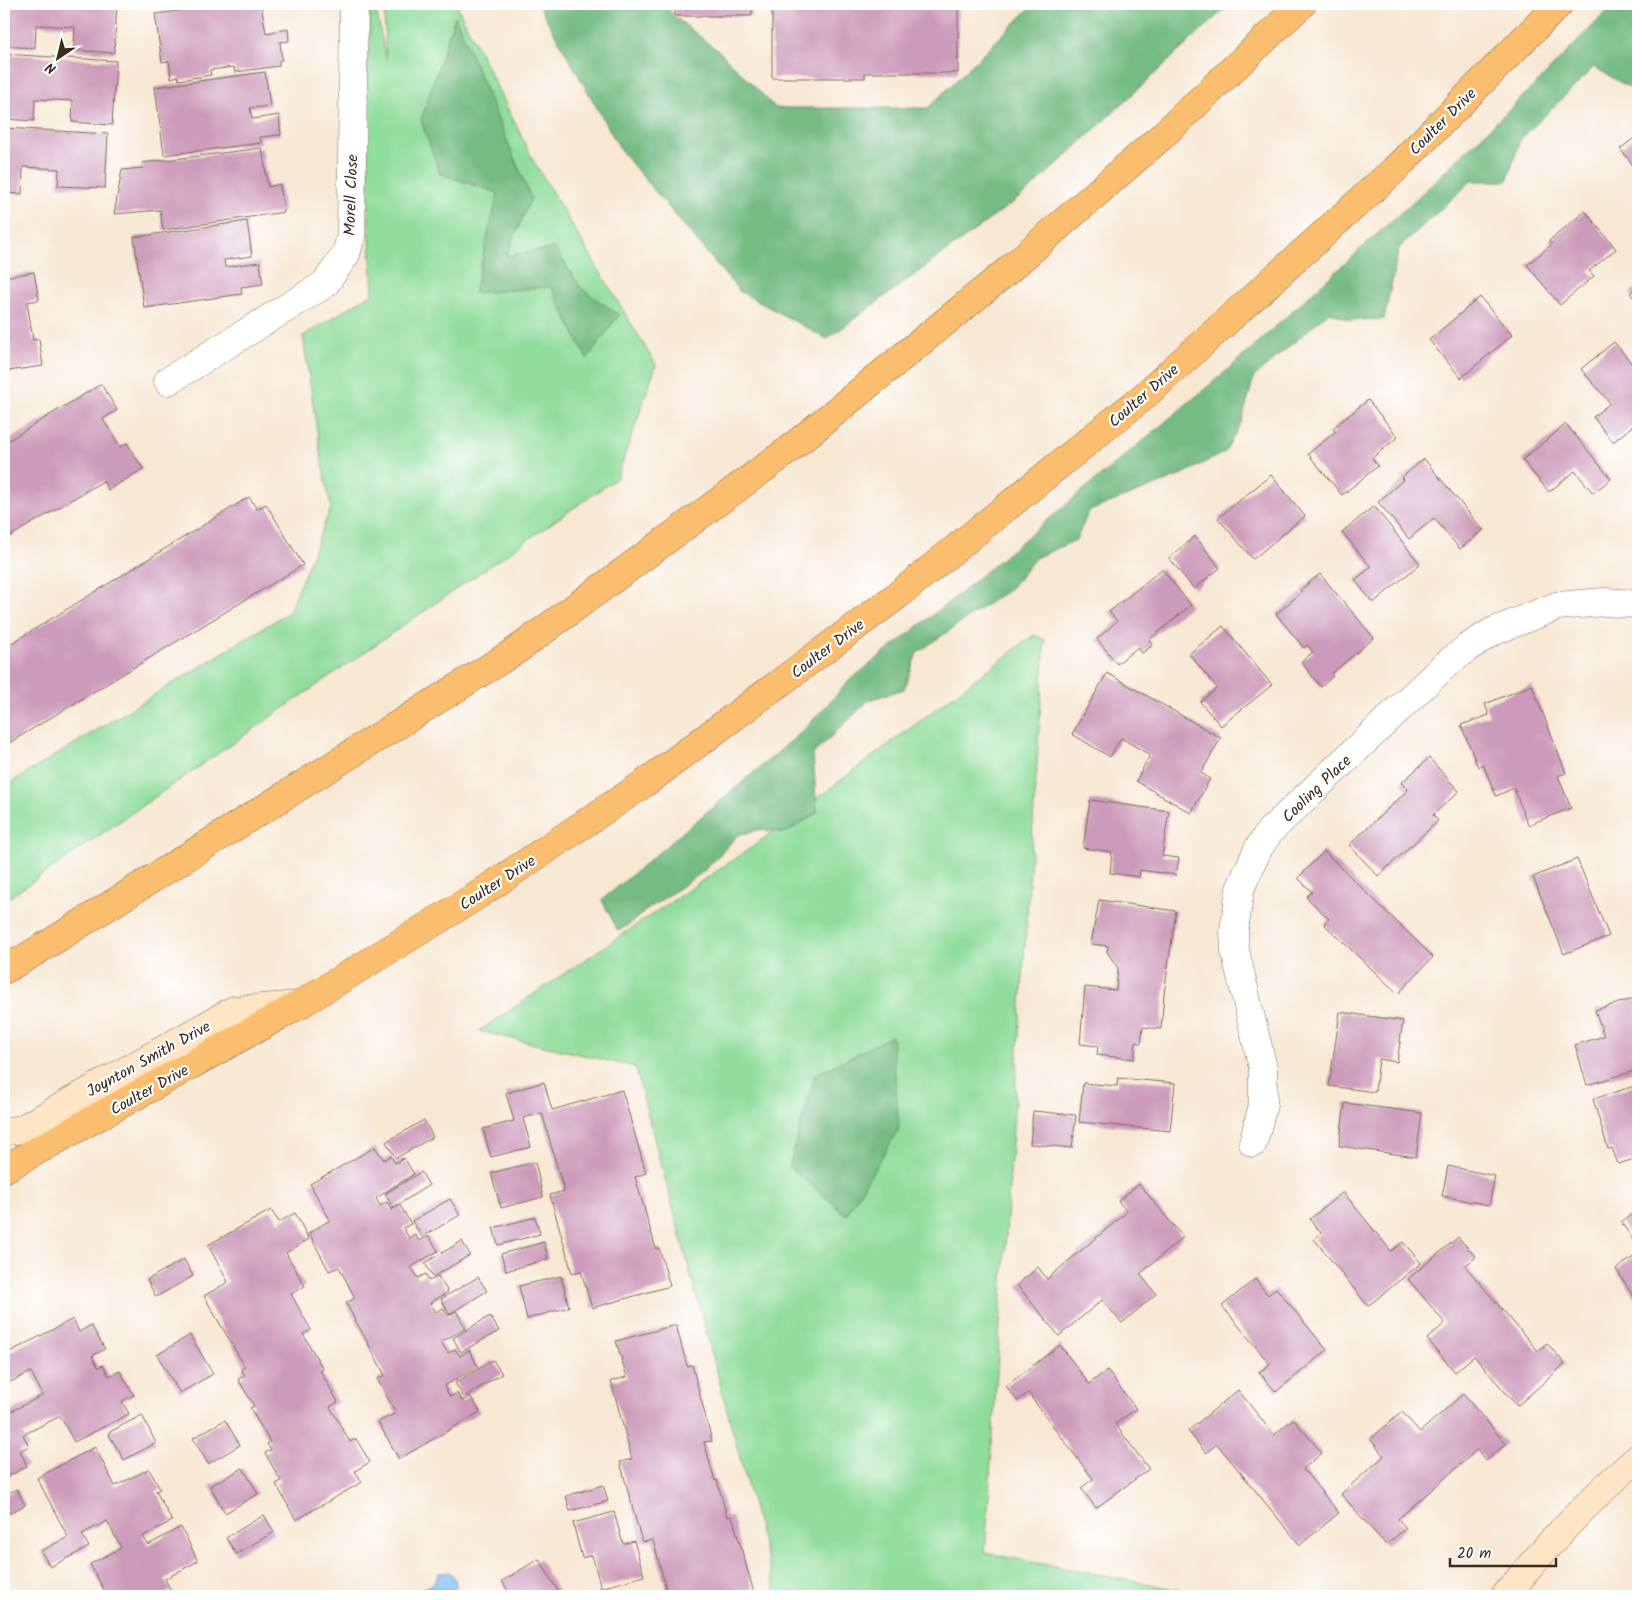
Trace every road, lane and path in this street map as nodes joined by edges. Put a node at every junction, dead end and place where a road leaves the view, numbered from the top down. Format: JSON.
{"nodes":[{"id":1,"x":354,"y":4,"type":"edge"},
{"id":2,"x":1302,"y":4,"type":"edge"},
{"id":3,"x":1559,"y":4,"type":"edge"},
{"id":4,"x":168,"y":381,"type":"dead end"},
{"id":5,"x":1638,"y":604,"type":"edge"},
{"id":6,"x":45,"y":946,"type":"junction"},
{"id":7,"x":4,"y":955,"type":"edge"},
{"id":8,"x":4,"y":970,"type":"edge"},
{"id":9,"x":299,"y":1006,"type":"junction"},
{"id":10,"x":4,"y":1132,"type":"edge"},
{"id":11,"x":1253,"y":1143,"type":"dead end"},
{"id":12,"x":4,"y":1169,"type":"edge"},
{"id":13,"x":1638,"y":1458,"type":"edge"},
{"id":14,"x":1504,"y":1596,"type":"edge"}],
"edges":[{"from":1,"to":4,"type":"street","name":"Morell Close"},
{"from":2,"to":6,"type":"main road"},
{"from":3,"to":9,"type":"main road","name":"Coulter Drive"},
{"from":5,"to":11,"type":"street","name":"Cooling Place"},
{"from":6,"to":7,"type":"main road"},
{"from":6,"to":8,"type":"main road"},
{"from":9,"to":10,"type":"main road","name":"Joynton Smith Drive"},
{"from":9,"to":12,"type":"main road","name":"Coulter Drive"},
{"from":13,"to":14,"type":"main road"}]}
